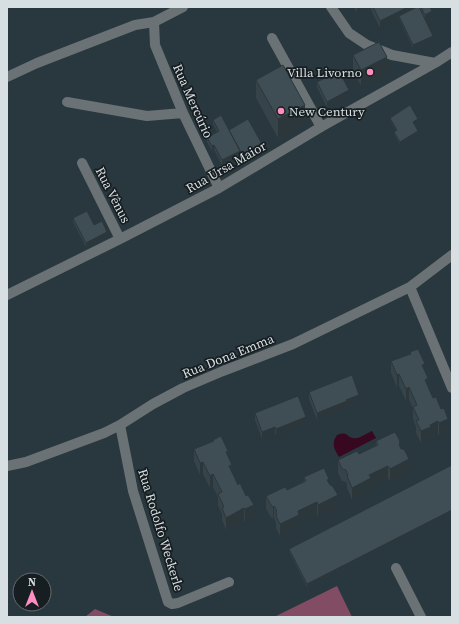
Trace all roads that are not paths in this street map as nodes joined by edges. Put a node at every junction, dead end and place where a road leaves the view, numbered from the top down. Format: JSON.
{"nodes":[{"id":1,"x":183,"y":7,"type":"edge"},
{"id":2,"x":331,"y":7,"type":"edge"},
{"id":3,"x":154,"y":22,"type":"junction"},
{"id":4,"x":272,"y":38,"type":"dead end"},
{"id":5,"x":452,"y":52,"type":"edge"},
{"id":6,"x":434,"y":63,"type":"junction"},
{"id":7,"x":7,"y":77,"type":"edge"},
{"id":8,"x":67,"y":102,"type":"dead end"},
{"id":9,"x":183,"y":113,"type":"junction"},
{"id":10,"x":321,"y":127,"type":"junction"},
{"id":11,"x":82,"y":163,"type":"dead end"},
{"id":12,"x":218,"y":188,"type":"junction"},
{"id":13,"x":120,"y":239,"type":"junction"},
{"id":14,"x":452,"y":255,"type":"edge"},
{"id":15,"x":410,"y":287,"type":"junction"},
{"id":16,"x":7,"y":295,"type":"edge"},
{"id":17,"x":452,"y":388,"type":"edge"},
{"id":18,"x":120,"y":425,"type":"junction"},
{"id":19,"x":7,"y":466,"type":"edge"},
{"id":20,"x":396,"y":568,"type":"dead end"},
{"id":21,"x":229,"y":582,"type":"dead end"},
{"id":22,"x":420,"y":617,"type":"edge"}],
"edges":[{"from":1,"to":3,"type":"street"},
{"from":2,"to":6,"type":"street"},
{"from":3,"to":7,"type":"street"},
{"from":3,"to":9,"type":"street","name":"Rua Mercúrio"},
{"from":4,"to":10,"type":"street"},
{"from":5,"to":6,"type":"street","name":"Rua Ursa Maior"},
{"from":6,"to":10,"type":"street","name":"Rua Ursa Maior"},
{"from":8,"to":9,"type":"street"},
{"from":9,"to":12,"type":"street","name":"Rua Mercúrio"},
{"from":10,"to":12,"type":"street","name":"Rua Ursa Maior"},
{"from":11,"to":13,"type":"street","name":"Rua Vênus"},
{"from":12,"to":13,"type":"street","name":"Rua Ursa Maior"},
{"from":13,"to":16,"type":"street","name":"Rua Ursa Maior"},
{"from":14,"to":15,"type":"street","name":"Rua Dona Emma"},
{"from":15,"to":17,"type":"street"},
{"from":15,"to":18,"type":"street","name":"Rua Dona Emma"},
{"from":18,"to":19,"type":"street","name":"Rua Dona Emma"},
{"from":18,"to":21,"type":"street","name":"Rua Rodolfo Weckerle"},
{"from":20,"to":22,"type":"street"}]}
